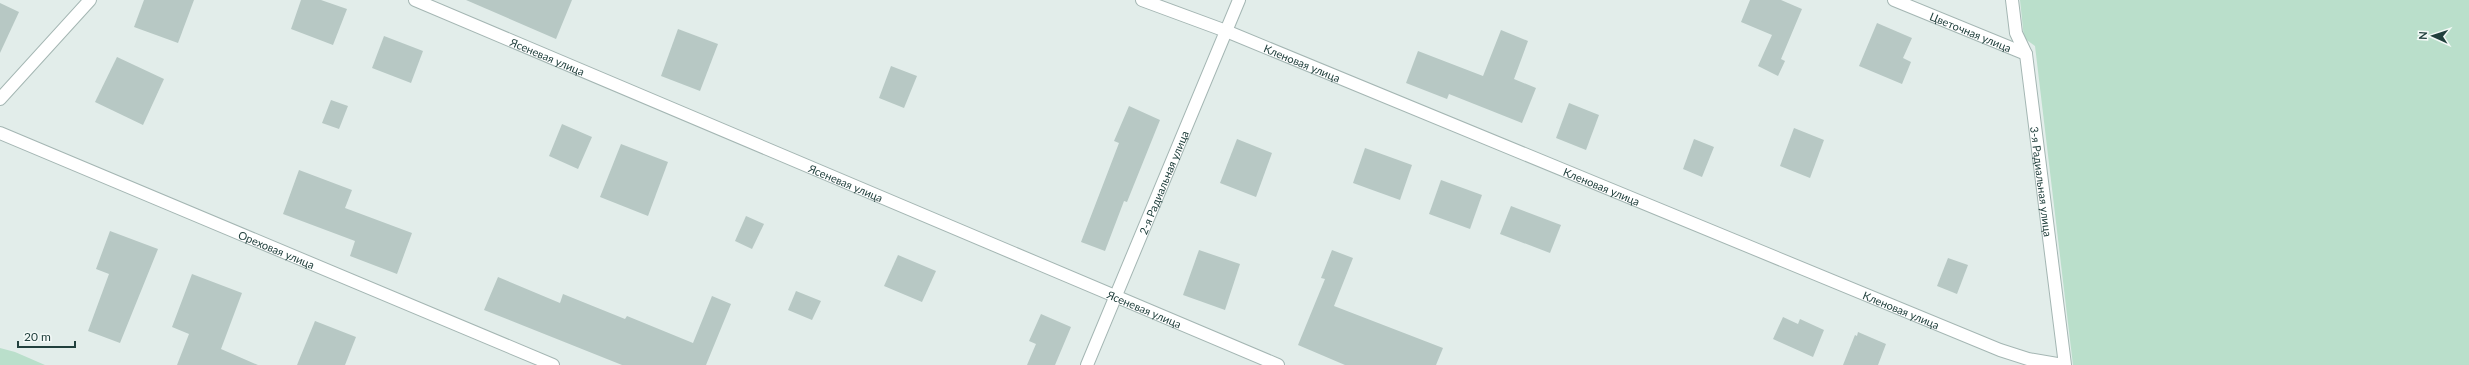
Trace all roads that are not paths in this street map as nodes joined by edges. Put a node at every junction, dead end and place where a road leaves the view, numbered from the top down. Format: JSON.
{"nodes":[{"id":1,"x":90,"y":0,"type":"edge"},
{"id":2,"x":415,"y":0,"type":"edge"},
{"id":3,"x":1142,"y":0,"type":"edge"},
{"id":4,"x":1239,"y":0,"type":"edge"},
{"id":5,"x":1894,"y":0,"type":"edge"},
{"id":6,"x":2012,"y":0,"type":"edge"},
{"id":7,"x":1226,"y":31,"type":"junction"},
{"id":8,"x":2026,"y":54,"type":"junction"},
{"id":9,"x":0,"y":99,"type":"edge"},
{"id":10,"x":0,"y":133,"type":"edge"},
{"id":11,"x":1114,"y":298,"type":"junction"},
{"id":12,"x":553,"y":365,"type":"edge"},
{"id":13,"x":1086,"y":365,"type":"edge"},
{"id":14,"x":1278,"y":365,"type":"edge"},
{"id":15,"x":2064,"y":365,"type":"edge"}],
"edges":[{"from":1,"to":9,"type":"street"},
{"from":2,"to":11,"type":"street","name":"Ясеневая улица"},
{"from":3,"to":7,"type":"street","name":"Кленовая улица"},
{"from":4,"to":7,"type":"street","name":"2-я Радиальная улица"},
{"from":5,"to":8,"type":"street","name":"Цветочная улица"},
{"from":6,"to":8,"type":"street","name":"3-я Радиальная улица"},
{"from":7,"to":11,"type":"street","name":"2-я Радиальная улица"},
{"from":7,"to":15,"type":"street","name":"Кленовая улица"},
{"from":8,"to":15,"type":"street","name":"3-я Радиальная улица"},
{"from":10,"to":12,"type":"street","name":"Ореховая улица"},
{"from":11,"to":13,"type":"street","name":"2-я Радиальная улица"},
{"from":11,"to":14,"type":"street","name":"Ясеневая улица"}]}
